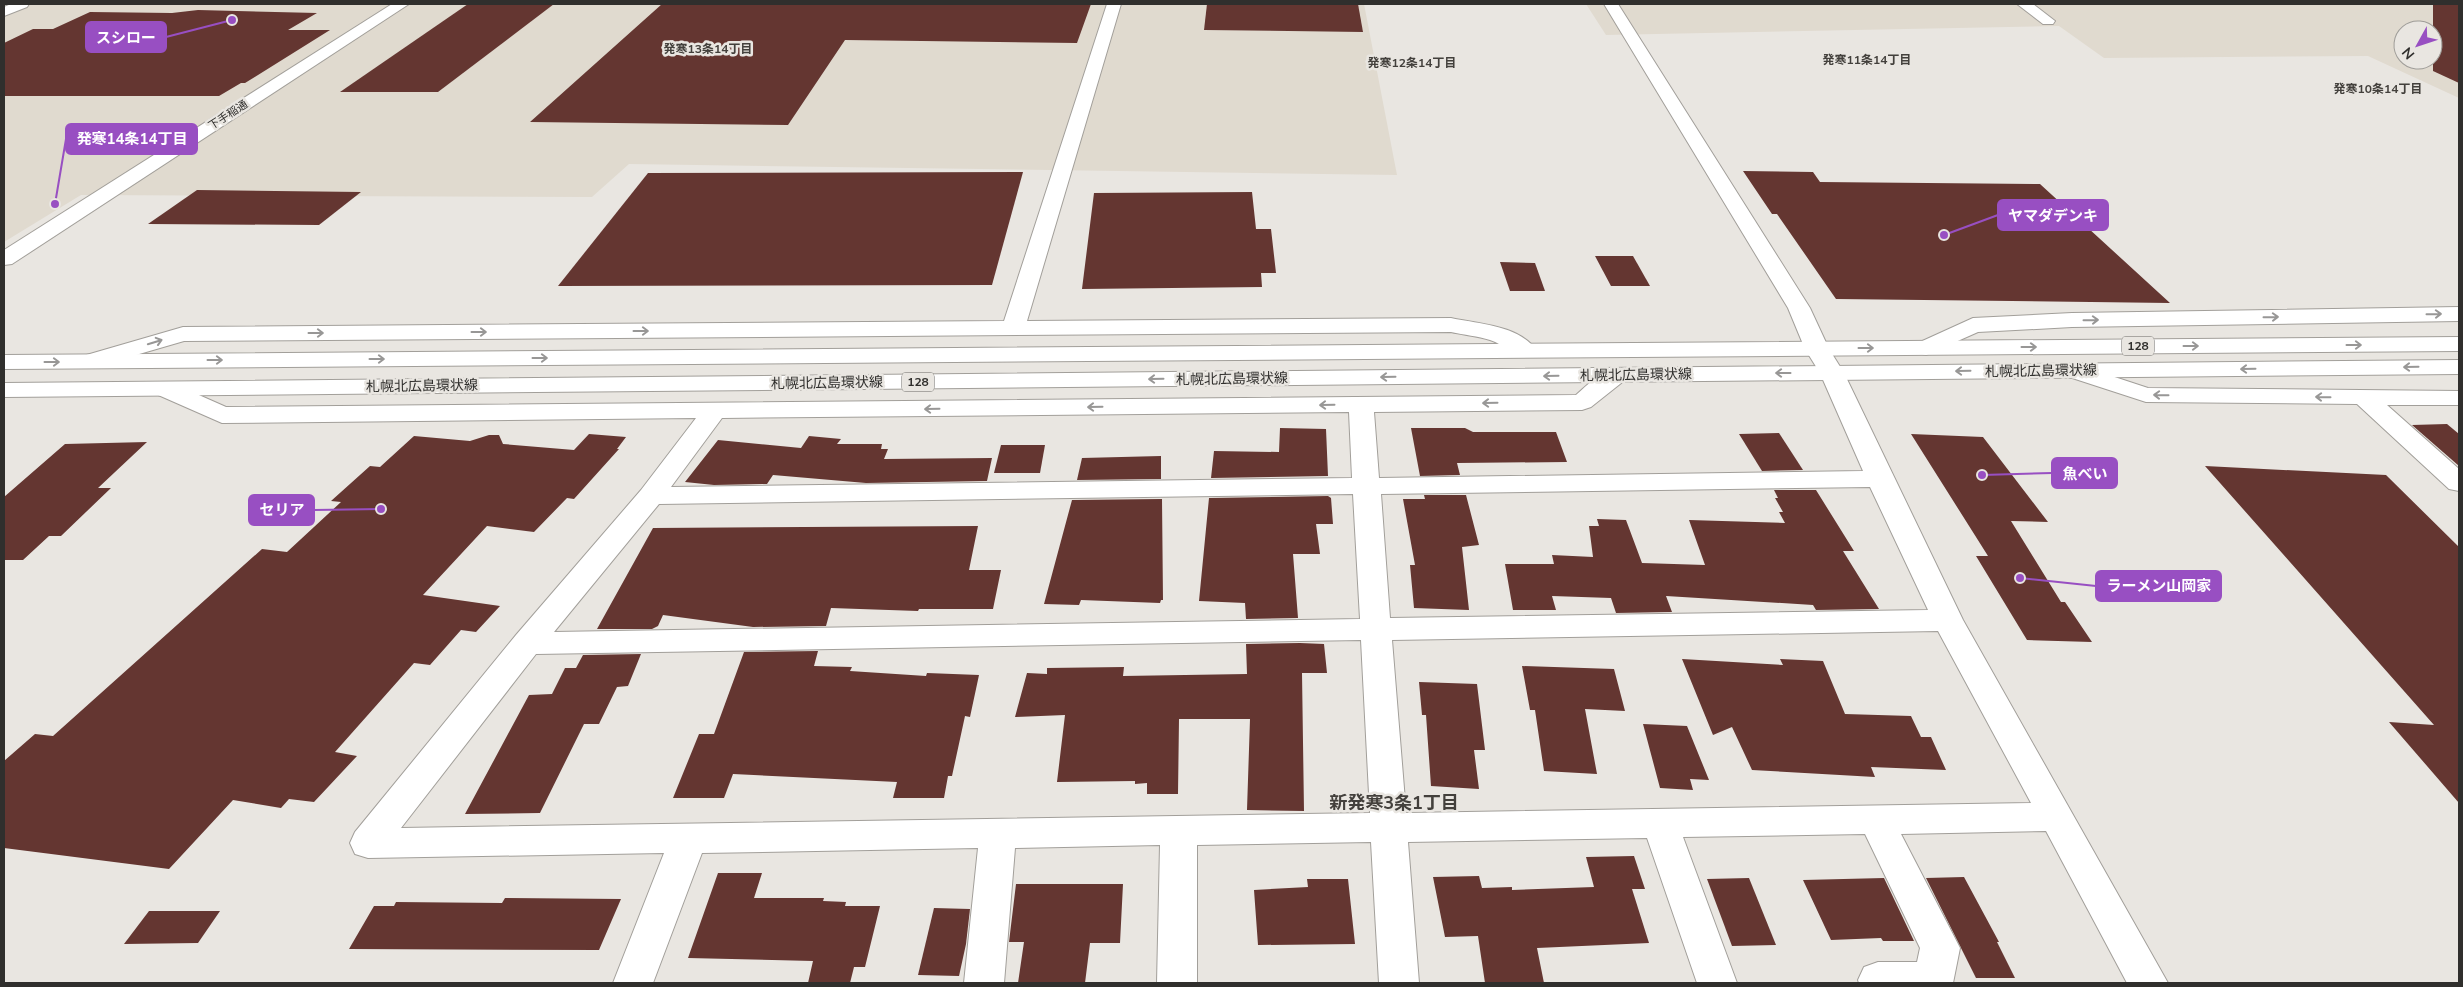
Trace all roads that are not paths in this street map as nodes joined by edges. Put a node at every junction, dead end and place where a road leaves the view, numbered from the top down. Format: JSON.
{"nodes":[{"id":1,"x":22,"y":4,"type":"edge"},
{"id":2,"x":402,"y":4,"type":"edge"},
{"id":3,"x":1114,"y":4,"type":"edge"},
{"id":4,"x":1611,"y":4,"type":"edge"},
{"id":5,"x":2024,"y":4,"type":"edge"},
{"id":6,"x":4,"y":12,"type":"edge"},
{"id":7,"x":2048,"y":21,"type":"dead end"},
{"id":8,"x":4,"y":258,"type":"edge"},
{"id":9,"x":2459,"y":314,"type":"edge"},
{"id":10,"x":1013,"y":328,"type":"junction"},
{"id":11,"x":2459,"y":344,"type":"edge"},
{"id":12,"x":1926,"y":348,"type":"junction"},
{"id":13,"x":1525,"y":351,"type":"junction"},
{"id":14,"x":92,"y":361,"type":"junction"},
{"id":15,"x":1825,"y":361,"type":"junction"},
{"id":16,"x":4,"y":362,"type":"edge"},
{"id":17,"x":2459,"y":367,"type":"edge"},
{"id":18,"x":2072,"y":370,"type":"junction"},
{"id":19,"x":1616,"y":375,"type":"junction"},
{"id":20,"x":165,"y":389,"type":"junction"},
{"id":21,"x":4,"y":390,"type":"edge"},
{"id":22,"x":2364,"y":398,"type":"junction"},
{"id":23,"x":2459,"y":398,"type":"edge"},
{"id":24,"x":1361,"y":404,"type":"junction"},
{"id":25,"x":714,"y":411,"type":"junction"},
{"id":26,"x":1880,"y":479,"type":"junction"},
{"id":27,"x":2459,"y":484,"type":"edge"},
{"id":28,"x":1366,"y":488,"type":"junction"},
{"id":29,"x":651,"y":496,"type":"junction"},
{"id":30,"x":1948,"y":620,"type":"junction"},
{"id":31,"x":1376,"y":630,"type":"junction"},
{"id":32,"x":527,"y":644,"type":"junction"},
{"id":33,"x":2057,"y":817,"type":"junction"},
{"id":34,"x":1876,"y":820,"type":"junction"},
{"id":35,"x":1660,"y":824,"type":"junction"},
{"id":36,"x":1390,"y":828,"type":"junction"},
{"id":37,"x":1178,"y":831,"type":"junction"},
{"id":38,"x":998,"y":834,"type":"junction"},
{"id":39,"x":689,"y":838,"type":"junction"},
{"id":40,"x":1878,"y":980,"type":"dead end"},
{"id":41,"x":633,"y":983,"type":"edge"},
{"id":42,"x":984,"y":983,"type":"edge"},
{"id":43,"x":1177,"y":983,"type":"edge"},
{"id":44,"x":1399,"y":983,"type":"edge"},
{"id":45,"x":1717,"y":983,"type":"edge"},
{"id":46,"x":2148,"y":983,"type":"edge"}],
"edges":[{"from":1,"to":6,"type":"street"},
{"from":2,"to":8,"type":"street","name":"下手稲通"},
{"from":3,"to":10,"type":"street"},
{"from":4,"to":15,"type":"street"},
{"from":5,"to":7,"type":"street"},
{"from":12,"to":9,"type":"street","one_way":true},
{"from":10,"to":13,"type":"street"},
{"from":14,"to":10,"type":"street","one_way":true},
{"from":12,"to":11,"type":"street","name":"札幌北広島環状線","number":"128","one_way":true},
{"from":15,"to":12,"type":"street","name":"札幌北広島環状線","number":"128","one_way":true},
{"from":14,"to":13,"type":"street","name":"札幌北広島環状線","number":"128","one_way":true},
{"from":13,"to":15,"type":"street","name":"札幌北広島環状線","number":"128"},
{"from":16,"to":14,"type":"street","name":"札幌北広島環状線","number":"128","one_way":true},
{"from":18,"to":15,"type":"street","name":"札幌北広島環状線","number":"128","one_way":true},
{"from":15,"to":19,"type":"street","name":"札幌北広島環状線","number":"128","one_way":true},
{"from":15,"to":26,"type":"street"},
{"from":17,"to":18,"type":"street","name":"札幌北広島環状線","number":"128","one_way":true},
{"from":22,"to":18,"type":"street","one_way":true},
{"from":19,"to":20,"type":"street","name":"札幌北広島環状線","number":"128","one_way":true},
{"from":19,"to":24,"type":"street","one_way":true},
{"from":20,"to":21,"type":"street","name":"札幌北広島環状線","number":"128"},
{"from":20,"to":25,"type":"street"},
{"from":22,"to":23,"type":"street"},
{"from":22,"to":27,"type":"street"},
{"from":24,"to":25,"type":"street","one_way":true},
{"from":24,"to":28,"type":"street"},
{"from":25,"to":29,"type":"street"},
{"from":26,"to":28,"type":"street"},
{"from":26,"to":30,"type":"street"},
{"from":28,"to":29,"type":"street"},
{"from":28,"to":31,"type":"street"},
{"from":29,"to":32,"type":"street"},
{"from":30,"to":31,"type":"street"},
{"from":30,"to":33,"type":"street"},
{"from":31,"to":32,"type":"street"},
{"from":31,"to":36,"type":"street"},
{"from":32,"to":39,"type":"street"},
{"from":33,"to":34,"type":"street"},
{"from":33,"to":46,"type":"street"},
{"from":34,"to":35,"type":"street"},
{"from":34,"to":40,"type":"street"},
{"from":35,"to":36,"type":"street"},
{"from":35,"to":45,"type":"street"},
{"from":36,"to":37,"type":"street"},
{"from":36,"to":44,"type":"street"},
{"from":37,"to":38,"type":"street"},
{"from":37,"to":43,"type":"street"},
{"from":38,"to":39,"type":"street"},
{"from":38,"to":42,"type":"street"},
{"from":39,"to":41,"type":"street"}]}
